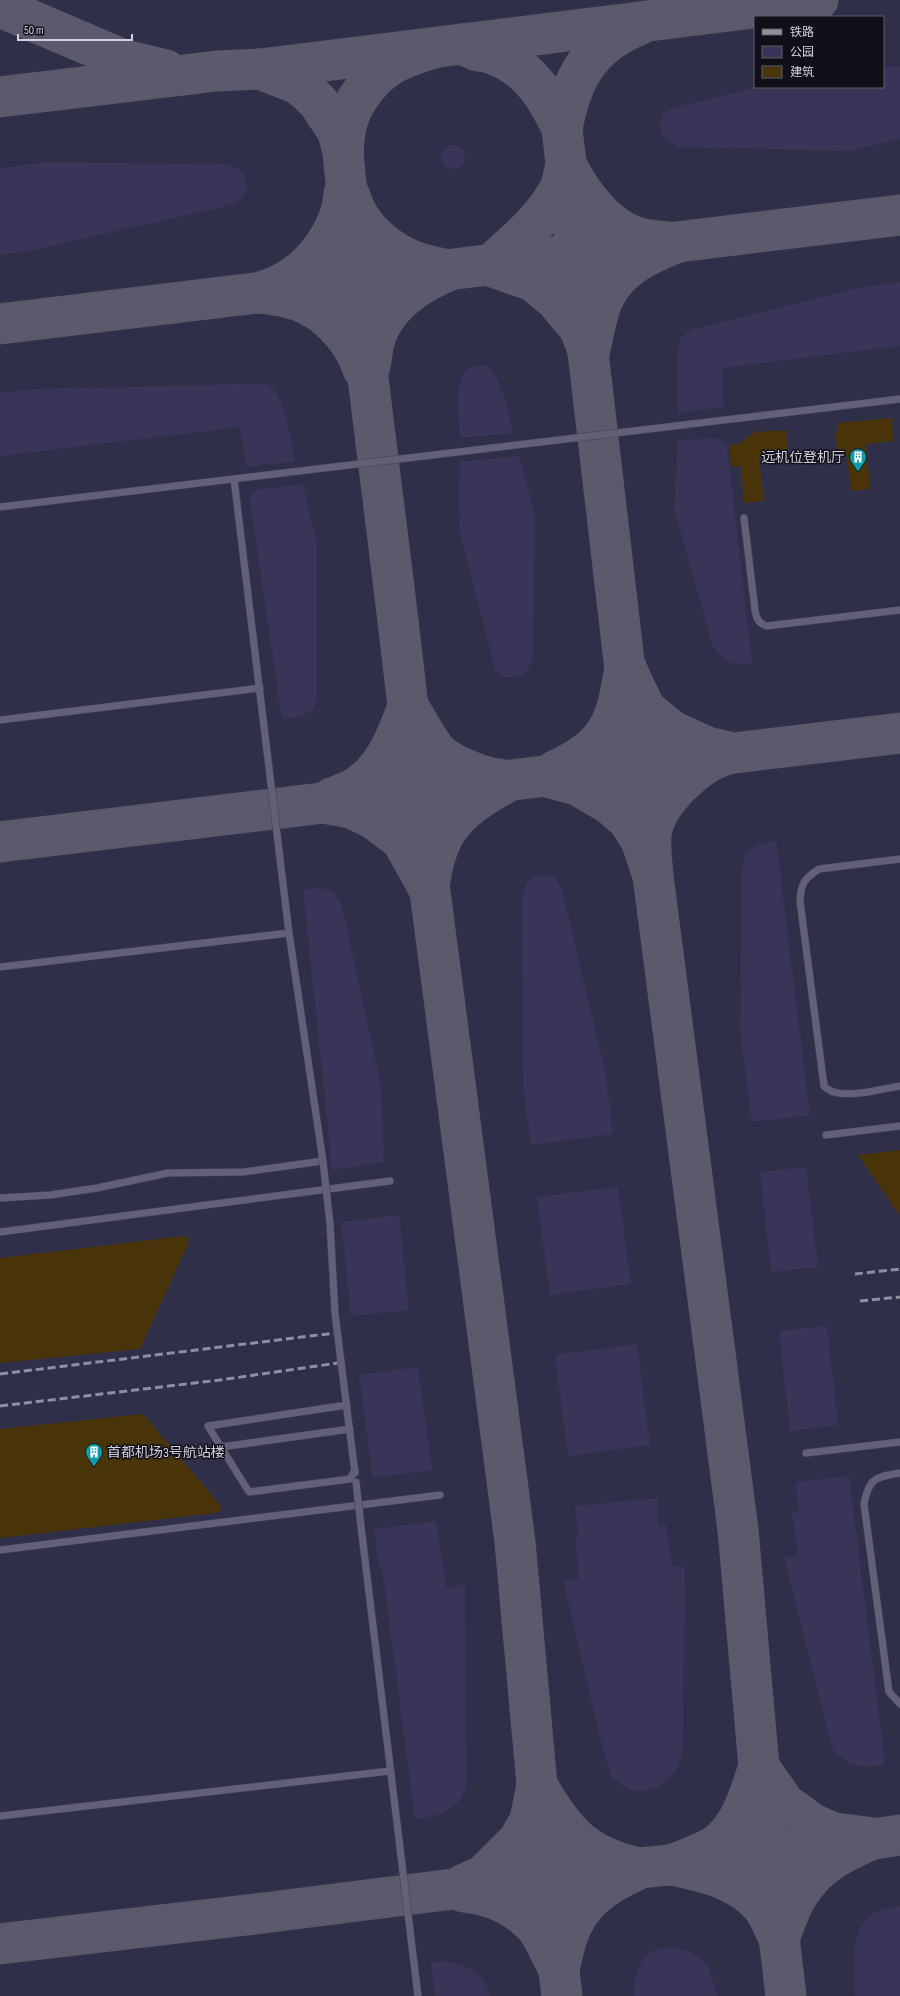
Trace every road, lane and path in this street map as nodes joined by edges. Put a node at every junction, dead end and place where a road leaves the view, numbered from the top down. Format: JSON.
{"nodes":[{"id":1,"x":900,"y":399,"type":"edge"},
{"id":2,"x":234,"y":479,"type":"junction"},
{"id":3,"x":0,"y":507,"type":"edge"},
{"id":4,"x":744,"y":518,"type":"dead end"},
{"id":5,"x":900,"y":610,"type":"edge"},
{"id":6,"x":260,"y":688,"type":"junction"},
{"id":7,"x":0,"y":720,"type":"edge"},
{"id":8,"x":900,"y":859,"type":"edge"},
{"id":9,"x":289,"y":933,"type":"junction"},
{"id":10,"x":0,"y":967,"type":"edge"},
{"id":11,"x":900,"y":1086,"type":"edge"},
{"id":12,"x":900,"y":1126,"type":"edge"},
{"id":13,"x":826,"y":1135,"type":"dead end"},
{"id":14,"x":322,"y":1161,"type":"junction"},
{"id":15,"x":390,"y":1181,"type":"dead end"},
{"id":16,"x":0,"y":1198,"type":"edge"},
{"id":17,"x":0,"y":1232,"type":"edge"},
{"id":18,"x":347,"y":1405,"type":"junction"},
{"id":19,"x":350,"y":1429,"type":"junction"},
{"id":20,"x":900,"y":1442,"type":"edge"},
{"id":21,"x":221,"y":1447,"type":"junction"},
{"id":22,"x":806,"y":1453,"type":"dead end"},
{"id":23,"x":355,"y":1470,"type":"junction"},
{"id":24,"x":900,"y":1473,"type":"edge"},
{"id":25,"x":440,"y":1495,"type":"dead end"},
{"id":26,"x":0,"y":1550,"type":"edge"},
{"id":27,"x":900,"y":1704,"type":"edge"},
{"id":28,"x":390,"y":1771,"type":"junction"},
{"id":29,"x":0,"y":1816,"type":"edge"},
{"id":30,"x":418,"y":1996,"type":"edge"}],
"edges":[{"from":1,"to":2,"type":"lane"},
{"from":2,"to":3,"type":"lane"},
{"from":2,"to":6,"type":"lane"},
{"from":4,"to":5,"type":"lane"},
{"from":6,"to":7,"type":"lane"},
{"from":6,"to":9,"type":"lane"},
{"from":8,"to":11,"type":"lane"},
{"from":9,"to":10,"type":"lane"},
{"from":9,"to":14,"type":"lane"},
{"from":12,"to":13,"type":"lane"},
{"from":14,"to":16,"type":"lane"},
{"from":14,"to":18,"type":"lane","bridge":true},
{"from":15,"to":17,"type":"lane"},
{"from":18,"to":19,"type":"lane"},
{"from":18,"to":21,"type":"lane"},
{"from":19,"to":21,"type":"lane"},
{"from":19,"to":23,"type":"lane"},
{"from":20,"to":22,"type":"lane"},
{"from":21,"to":23,"type":"lane"},
{"from":23,"to":28,"type":"lane","bridge":true},
{"from":24,"to":27,"type":"lane"},
{"from":25,"to":26,"type":"lane"},
{"from":28,"to":29,"type":"lane"},
{"from":28,"to":30,"type":"lane"}]}
